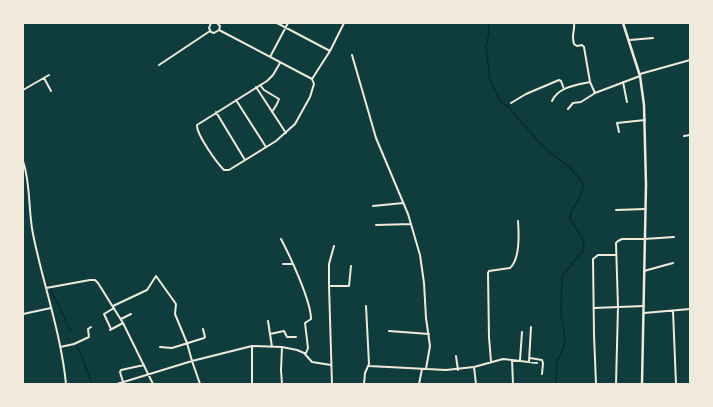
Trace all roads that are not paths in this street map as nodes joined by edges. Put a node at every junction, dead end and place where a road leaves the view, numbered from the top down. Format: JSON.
{"nodes":[{"id":1,"x":211,"y":23,"type":"edge"},
{"id":2,"x":217,"y":23,"type":"edge"},
{"id":3,"x":276,"y":23,"type":"edge"},
{"id":4,"x":288,"y":23,"type":"edge"},
{"id":5,"x":344,"y":23,"type":"edge"},
{"id":6,"x":574,"y":23,"type":"edge"},
{"id":7,"x":623,"y":23,"type":"edge"},
{"id":8,"x":285,"y":28,"type":"junction"},
{"id":9,"x":219,"y":30,"type":"junction"},
{"id":10,"x":210,"y":31,"type":"junction"},
{"id":11,"x":653,"y":38,"type":"dead end"},
{"id":12,"x":630,"y":40,"type":"junction"},
{"id":13,"x":690,"y":50,"type":"edge"},
{"id":14,"x":330,"y":51,"type":"junction"},
{"id":15,"x":690,"y":52,"type":"edge"},
{"id":16,"x":352,"y":55,"type":"dead end"},
{"id":17,"x":270,"y":57,"type":"junction"},
{"id":18,"x":690,"y":60,"type":"edge"},
{"id":19,"x":280,"y":63,"type":"junction"},
{"id":20,"x":159,"y":65,"type":"dead end"},
{"id":21,"x":49,"y":75,"type":"dead end"},
{"id":22,"x":640,"y":75,"type":"junction"},
{"id":23,"x":44,"y":78,"type":"junction"},
{"id":24,"x":312,"y":79,"type":"junction"},
{"id":25,"x":590,"y":82,"type":"junction"},
{"id":26,"x":623,"y":82,"type":"junction"},
{"id":27,"x":260,"y":85,"type":"junction"},
{"id":28,"x":256,"y":87,"type":"junction"},
{"id":29,"x":23,"y":90,"type":"edge"},
{"id":30,"x":264,"y":90,"type":"junction"},
{"id":31,"x":564,"y":90,"type":"junction"},
{"id":32,"x":51,"y":91,"type":"dead end"},
{"id":33,"x":260,"y":92,"type":"junction"},
{"id":34,"x":595,"y":93,"type":"junction"},
{"id":35,"x":236,"y":100,"type":"junction"},
{"id":36,"x":552,"y":101,"type":"dead end"},
{"id":37,"x":626,"y":102,"type":"dead end"},
{"id":38,"x":511,"y":103,"type":"dead end"},
{"id":39,"x":568,"y":109,"type":"dead end"},
{"id":40,"x":216,"y":112,"type":"junction"},
{"id":41,"x":272,"y":112,"type":"junction"},
{"id":42,"x":645,"y":120,"type":"junction"},
{"id":43,"x":619,"y":132,"type":"dead end"},
{"id":44,"x":286,"y":133,"type":"junction"},
{"id":45,"x":690,"y":135,"type":"edge"},
{"id":46,"x":684,"y":136,"type":"dead end"},
{"id":47,"x":266,"y":147,"type":"junction"},
{"id":48,"x":245,"y":160,"type":"junction"},
{"id":49,"x":23,"y":161,"type":"edge"},
{"id":50,"x":404,"y":203,"type":"junction"},
{"id":51,"x":373,"y":206,"type":"dead end"},
{"id":52,"x":645,"y":209,"type":"junction"},
{"id":53,"x":616,"y":210,"type":"dead end"},
{"id":54,"x":518,"y":220,"type":"dead end"},
{"id":55,"x":411,"y":224,"type":"junction"},
{"id":56,"x":376,"y":225,"type":"dead end"},
{"id":57,"x":674,"y":237,"type":"dead end"},
{"id":58,"x":281,"y":239,"type":"dead end"},
{"id":59,"x":644,"y":239,"type":"junction"},
{"id":60,"x":334,"y":246,"type":"dead end"},
{"id":61,"x":616,"y":255,"type":"junction"},
{"id":62,"x":673,"y":263,"type":"dead end"},
{"id":63,"x":284,"y":264,"type":"dead end"},
{"id":64,"x":293,"y":264,"type":"junction"},
{"id":65,"x":351,"y":266,"type":"dead end"},
{"id":66,"x":644,"y":271,"type":"junction"},
{"id":67,"x":329,"y":286,"type":"junction"},
{"id":68,"x":46,"y":288,"type":"junction"},
{"id":69,"x":366,"y":306,"type":"dead end"},
{"id":70,"x":644,"y":306,"type":"junction"},
{"id":71,"x":114,"y":307,"type":"junction"},
{"id":72,"x":618,"y":307,"type":"junction"},
{"id":73,"x":51,"y":308,"type":"junction"},
{"id":74,"x":594,"y":308,"type":"junction"},
{"id":75,"x":690,"y":309,"type":"edge"},
{"id":76,"x":673,"y":311,"type":"junction"},
{"id":77,"x":644,"y":312,"type":"junction"},
{"id":78,"x":23,"y":314,"type":"edge"},
{"id":79,"x":131,"y":314,"type":"dead end"},
{"id":80,"x":121,"y":319,"type":"junction"},
{"id":81,"x":268,"y":321,"type":"dead end"},
{"id":82,"x":123,"y":323,"type":"junction"},
{"id":83,"x":91,"y":327,"type":"dead end"},
{"id":84,"x":531,"y":327,"type":"dead end"},
{"id":85,"x":203,"y":329,"type":"dead end"},
{"id":86,"x":390,"y":331,"type":"dead end"},
{"id":87,"x":522,"y":332,"type":"dead end"},
{"id":88,"x":270,"y":334,"type":"junction"},
{"id":89,"x":429,"y":334,"type":"junction"},
{"id":90,"x":296,"y":338,"type":"dead end"},
{"id":91,"x":187,"y":343,"type":"junction"},
{"id":92,"x":252,"y":346,"type":"junction"},
{"id":93,"x":60,"y":347,"type":"junction"},
{"id":94,"x":160,"y":347,"type":"dead end"},
{"id":95,"x":272,"y":347,"type":"junction"},
{"id":96,"x":282,"y":347,"type":"junction"},
{"id":97,"x":304,"y":353,"type":"junction"},
{"id":98,"x":456,"y":356,"type":"dead end"},
{"id":99,"x":512,"y":360,"type":"junction"},
{"id":100,"x":520,"y":360,"type":"junction"},
{"id":101,"x":530,"y":360,"type":"junction"},
{"id":102,"x":192,"y":361,"type":"junction"},
{"id":103,"x":491,"y":362,"type":"junction"},
{"id":104,"x":536,"y":363,"type":"dead end"},
{"id":105,"x":144,"y":365,"type":"junction"},
{"id":106,"x":331,"y":365,"type":"junction"},
{"id":107,"x":369,"y":366,"type":"junction"},
{"id":108,"x":474,"y":367,"type":"junction"},
{"id":109,"x":422,"y":369,"type":"junction"},
{"id":110,"x":426,"y":370,"type":"junction"},
{"id":111,"x":458,"y":370,"type":"junction"},
{"id":112,"x":149,"y":374,"type":"junction"},
{"id":113,"x":542,"y":374,"type":"dead end"},
{"id":114,"x":123,"y":382,"type":"junction"},
{"id":115,"x":66,"y":384,"type":"edge"},
{"id":116,"x":117,"y":384,"type":"edge"},
{"id":117,"x":153,"y":384,"type":"edge"},
{"id":118,"x":200,"y":384,"type":"edge"},
{"id":119,"x":252,"y":384,"type":"edge"},
{"id":120,"x":282,"y":384,"type":"edge"},
{"id":121,"x":332,"y":384,"type":"edge"},
{"id":122,"x":364,"y":384,"type":"edge"},
{"id":123,"x":419,"y":384,"type":"edge"},
{"id":124,"x":476,"y":384,"type":"edge"},
{"id":125,"x":513,"y":384,"type":"edge"},
{"id":126,"x":596,"y":384,"type":"edge"},
{"id":127,"x":616,"y":384,"type":"edge"},
{"id":128,"x":642,"y":384,"type":"edge"},
{"id":129,"x":676,"y":384,"type":"edge"}],
"edges":[{"from":1,"to":10,"type":"street"},
{"from":2,"to":9,"type":"street"},
{"from":3,"to":8,"type":"street"},
{"from":4,"to":8,"type":"street"},
{"from":5,"to":14,"type":"street"},
{"from":6,"to":25,"type":"street"},
{"from":7,"to":12,"type":"street"},
{"from":8,"to":14,"type":"street"},
{"from":8,"to":17,"type":"street"},
{"from":9,"to":10,"type":"street"},
{"from":9,"to":17,"type":"street"},
{"from":10,"to":20,"type":"street"},
{"from":11,"to":12,"type":"street"},
{"from":12,"to":22,"type":"street"},
{"from":13,"to":15,"type":"street"},
{"from":14,"to":24,"type":"street"},
{"from":16,"to":50,"type":"street"},
{"from":17,"to":19,"type":"street"},
{"from":18,"to":22,"type":"street"},
{"from":19,"to":24,"type":"street"},
{"from":19,"to":27,"type":"street"},
{"from":21,"to":23,"type":"street"},
{"from":22,"to":26,"type":"street"},
{"from":22,"to":42,"type":"street"},
{"from":23,"to":29,"type":"street"},
{"from":23,"to":32,"type":"street"},
{"from":24,"to":44,"type":"street"},
{"from":25,"to":31,"type":"street"},
{"from":25,"to":34,"type":"street"},
{"from":26,"to":34,"type":"street"},
{"from":26,"to":37,"type":"street"},
{"from":27,"to":28,"type":"street"},
{"from":27,"to":30,"type":"street"},
{"from":28,"to":33,"type":"street"},
{"from":28,"to":35,"type":"street"},
{"from":30,"to":33,"type":"street"},
{"from":30,"to":41,"type":"street"},
{"from":31,"to":36,"type":"street"},
{"from":31,"to":38,"type":"street"},
{"from":33,"to":41,"type":"street"},
{"from":34,"to":39,"type":"street"},
{"from":35,"to":40,"type":"street"},
{"from":35,"to":47,"type":"street"},
{"from":40,"to":48,"type":"street"},
{"from":40,"to":48,"type":"street"},
{"from":41,"to":44,"type":"street"},
{"from":42,"to":43,"type":"street"},
{"from":42,"to":52,"type":"street"},
{"from":44,"to":47,"type":"street"},
{"from":45,"to":46,"type":"street"},
{"from":47,"to":48,"type":"street"},
{"from":49,"to":68,"type":"street"},
{"from":50,"to":51,"type":"street"},
{"from":50,"to":55,"type":"street"},
{"from":52,"to":53,"type":"street"},
{"from":52,"to":59,"type":"street"},
{"from":54,"to":103,"type":"street"},
{"from":55,"to":56,"type":"street"},
{"from":55,"to":89,"type":"street"},
{"from":57,"to":59,"type":"street"},
{"from":58,"to":64,"type":"street"},
{"from":59,"to":61,"type":"street"},
{"from":59,"to":66,"type":"street"},
{"from":60,"to":67,"type":"street"},
{"from":61,"to":72,"type":"street"},
{"from":61,"to":74,"type":"street"},
{"from":62,"to":66,"type":"street"},
{"from":63,"to":64,"type":"street"},
{"from":64,"to":97,"type":"street"},
{"from":65,"to":67,"type":"street"},
{"from":66,"to":70,"type":"street"},
{"from":67,"to":106,"type":"street"},
{"from":68,"to":71,"type":"street"},
{"from":68,"to":73,"type":"street"},
{"from":69,"to":107,"type":"street"},
{"from":70,"to":72,"type":"street"},
{"from":70,"to":77,"type":"street"},
{"from":71,"to":80,"type":"street"},
{"from":71,"to":82,"type":"street"},
{"from":71,"to":91,"type":"street"},
{"from":72,"to":74,"type":"street"},
{"from":72,"to":127,"type":"street"},
{"from":73,"to":78,"type":"street"},
{"from":73,"to":93,"type":"street"},
{"from":74,"to":126,"type":"street"},
{"from":75,"to":76,"type":"street"},
{"from":76,"to":77,"type":"street"},
{"from":76,"to":129,"type":"street"},
{"from":77,"to":128,"type":"street"},
{"from":79,"to":80,"type":"street"},
{"from":80,"to":82,"type":"street"},
{"from":81,"to":88,"type":"street"},
{"from":82,"to":105,"type":"street"},
{"from":83,"to":93,"type":"street"},
{"from":84,"to":101,"type":"street"},
{"from":85,"to":91,"type":"street"},
{"from":86,"to":89,"type":"street"},
{"from":87,"to":100,"type":"street"},
{"from":88,"to":90,"type":"street"},
{"from":88,"to":95,"type":"street"},
{"from":89,"to":110,"type":"street"},
{"from":91,"to":94,"type":"street"},
{"from":91,"to":102,"type":"street"},
{"from":92,"to":95,"type":"street"},
{"from":92,"to":102,"type":"street"},
{"from":92,"to":119,"type":"street"},
{"from":93,"to":115,"type":"street"},
{"from":95,"to":96,"type":"street"},
{"from":96,"to":97,"type":"street"},
{"from":96,"to":120,"type":"street"},
{"from":97,"to":106,"type":"street"},
{"from":98,"to":111,"type":"street"},
{"from":99,"to":100,"type":"street"},
{"from":99,"to":103,"type":"street"},
{"from":99,"to":125,"type":"street"},
{"from":100,"to":101,"type":"street"},
{"from":101,"to":104,"type":"street"},
{"from":101,"to":113,"type":"street"},
{"from":102,"to":112,"type":"street"},
{"from":102,"to":118,"type":"street"},
{"from":103,"to":108,"type":"street"},
{"from":105,"to":112,"type":"street"},
{"from":105,"to":114,"type":"street"},
{"from":106,"to":121,"type":"street"},
{"from":107,"to":109,"type":"street"},
{"from":107,"to":122,"type":"street"},
{"from":108,"to":111,"type":"street"},
{"from":108,"to":124,"type":"street"},
{"from":109,"to":110,"type":"street"},
{"from":109,"to":123,"type":"street"},
{"from":110,"to":111,"type":"street"},
{"from":112,"to":114,"type":"street"},
{"from":112,"to":117,"type":"street"},
{"from":114,"to":116,"type":"street"}]}
